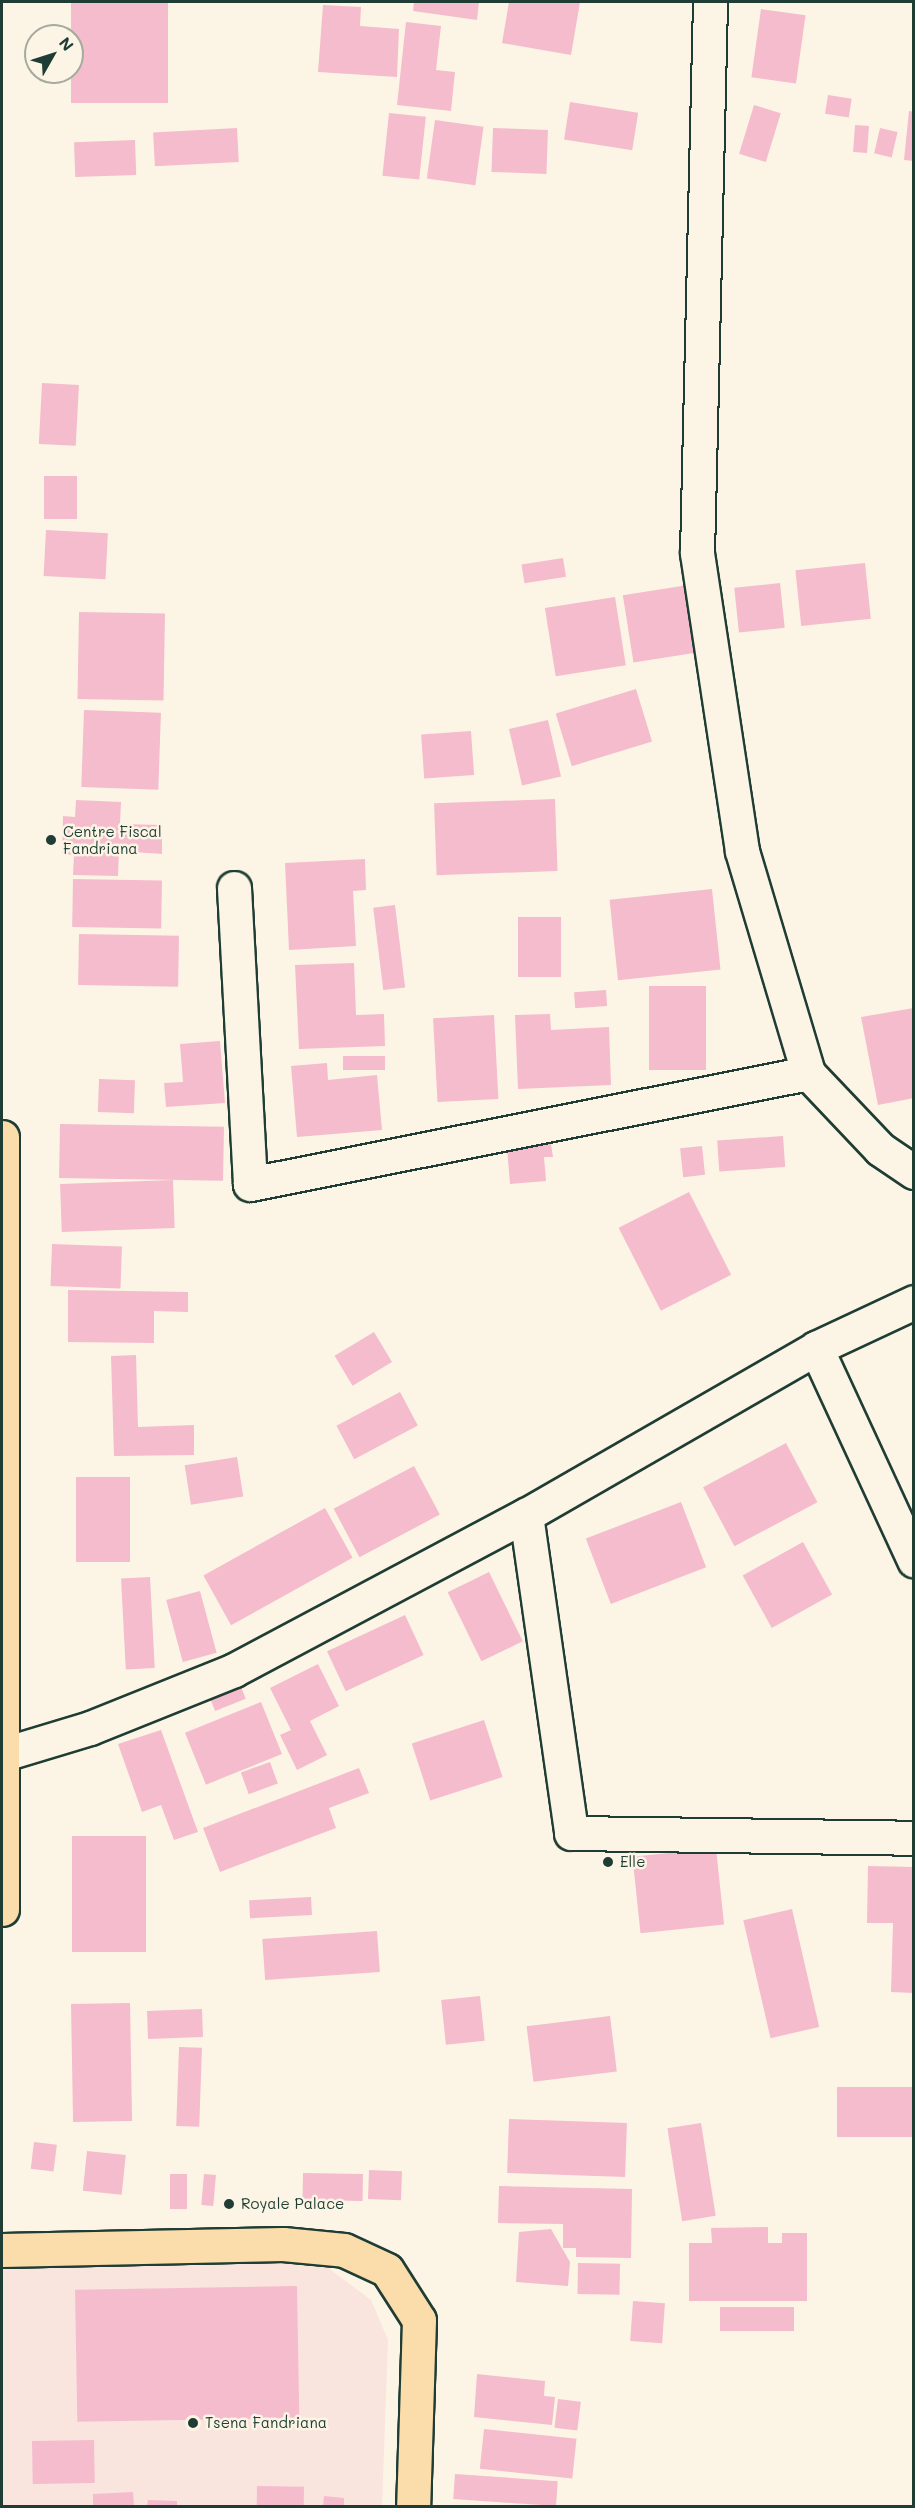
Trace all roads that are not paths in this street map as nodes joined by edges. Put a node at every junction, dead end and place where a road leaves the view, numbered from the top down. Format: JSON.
{"nodes":[{"id":1,"x":710,"y":2,"type":"edge"},
{"id":2,"x":234,"y":888,"type":"dead end"},
{"id":3,"x":808,"y":1073,"type":"junction"},
{"id":4,"x":2,"y":1137,"type":"edge"},
{"id":5,"x":914,"y":1172,"type":"edge"},
{"id":6,"x":2,"y":1227,"type":"edge"},
{"id":7,"x":914,"y":1302,"type":"edge"},
{"id":8,"x":816,"y":1348,"type":"junction"},
{"id":9,"x":526,"y":1515,"type":"junction"},
{"id":10,"x":914,"y":1560,"type":"edge"},
{"id":11,"x":4,"y":1754,"type":"junction"},
{"id":12,"x":914,"y":1838,"type":"edge"},
{"id":13,"x":2,"y":1909,"type":"edge"},
{"id":14,"x":2,"y":2250,"type":"edge"},
{"id":15,"x":412,"y":2506,"type":"edge"}],
"edges":[{"from":1,"to":3,"type":"street"},
{"from":2,"to":3,"type":"street"},
{"from":3,"to":5,"type":"street"},
{"from":4,"to":6,"type":"main road"},
{"from":6,"to":11,"type":"main road"},
{"from":7,"to":8,"type":"street"},
{"from":8,"to":9,"type":"street"},
{"from":8,"to":10,"type":"street"},
{"from":9,"to":11,"type":"street"},
{"from":9,"to":12,"type":"street"},
{"from":11,"to":13,"type":"main road"},
{"from":14,"to":15,"type":"main road"}]}
